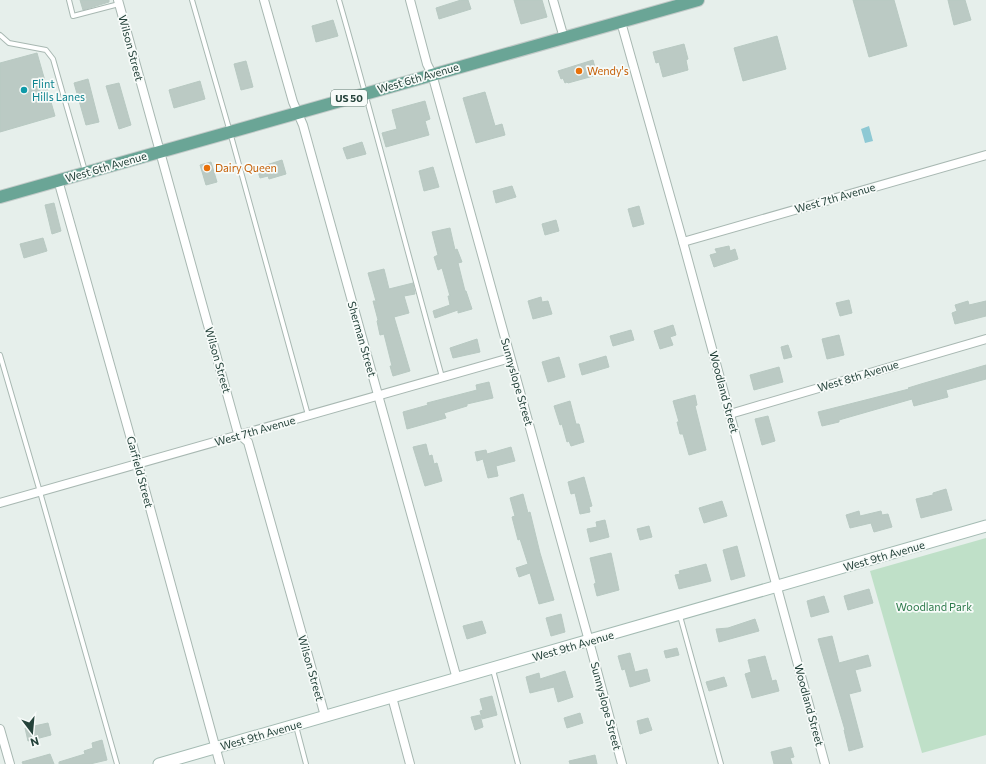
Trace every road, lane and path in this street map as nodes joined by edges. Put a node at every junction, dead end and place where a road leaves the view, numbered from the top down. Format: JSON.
{"nodes":[{"id":1,"x":68,"y":0,"type":"edge"},
{"id":2,"x":192,"y":0,"type":"edge"},
{"id":3,"x":264,"y":0,"type":"edge"},
{"id":4,"x":339,"y":0,"type":"edge"},
{"id":5,"x":410,"y":0,"type":"edge"},
{"id":6,"x":553,"y":0,"type":"edge"},
{"id":7,"x":698,"y":0,"type":"edge"},
{"id":8,"x":118,"y":2,"type":"edge"},
{"id":9,"x":682,"y":2,"type":"edge"},
{"id":10,"x":621,"y":22,"type":"junction"},
{"id":11,"x":0,"y":35,"type":"edge"},
{"id":12,"x":564,"y":38,"type":"junction"},
{"id":13,"x":432,"y":74,"type":"junction"},
{"id":14,"x":366,"y":93,"type":"junction"},
{"id":15,"x":298,"y":112,"type":"junction"},
{"id":16,"x":230,"y":132,"type":"junction"},
{"id":17,"x":160,"y":151,"type":"junction"},
{"id":18,"x":986,"y":155,"type":"edge"},
{"id":19,"x":86,"y":172,"type":"junction"},
{"id":20,"x":58,"y":180,"type":"junction"},
{"id":21,"x":0,"y":197,"type":"edge"},
{"id":22,"x":683,"y":242,"type":"junction"},
{"id":23,"x":986,"y":339,"type":"edge"},
{"id":24,"x":0,"y":355,"type":"edge"},
{"id":25,"x":510,"y":358,"type":"junction"},
{"id":26,"x":442,"y":377,"type":"junction"},
{"id":27,"x":378,"y":396,"type":"junction"},
{"id":28,"x":730,"y":414,"type":"junction"},
{"id":29,"x":308,"y":416,"type":"junction"},
{"id":30,"x":240,"y":435,"type":"junction"},
{"id":31,"x":138,"y":464,"type":"junction"},
{"id":32,"x":40,"y":492,"type":"junction"},
{"id":33,"x":0,"y":503,"type":"edge"},
{"id":34,"x":986,"y":526,"type":"edge"},
{"id":35,"x":777,"y":587,"type":"junction"},
{"id":36,"x":680,"y":615,"type":"junction"},
{"id":37,"x":589,"y":641,"type":"junction"},
{"id":38,"x":493,"y":669,"type":"junction"},
{"id":39,"x":457,"y":679,"type":"junction"},
{"id":40,"x":392,"y":697,"type":"junction"},
{"id":41,"x":324,"y":716,"type":"junction"},
{"id":42,"x":296,"y":725,"type":"junction"},
{"id":43,"x":0,"y":729,"type":"edge"},
{"id":44,"x":215,"y":748,"type":"junction"},
{"id":45,"x":10,"y":764,"type":"edge"},
{"id":46,"x":117,"y":764,"type":"edge"},
{"id":47,"x":159,"y":764,"type":"edge"},
{"id":48,"x":220,"y":764,"type":"edge"},
{"id":49,"x":306,"y":764,"type":"edge"},
{"id":50,"x":410,"y":764,"type":"edge"},
{"id":51,"x":518,"y":764,"type":"edge"},
{"id":52,"x":622,"y":764,"type":"edge"},
{"id":53,"x":721,"y":764,"type":"edge"},
{"id":54,"x":825,"y":764,"type":"edge"}],
"edges":[{"from":1,"to":8,"type":"lane"},
{"from":2,"to":16,"type":"lane"},
{"from":3,"to":15,"type":"street","name":"Sherman Street"},
{"from":4,"to":14,"type":"lane"},
{"from":5,"to":13,"type":"street","name":"Sunnyslope Street"},
{"from":6,"to":12,"type":"street"},
{"from":7,"to":9,"type":"main road","name":"West 6th Avenue","number":"US 50"},
{"from":8,"to":17,"type":"street","name":"Wilson Street"},
{"from":9,"to":10,"type":"main road","name":"West 6th Avenue","number":"US 50"},
{"from":10,"to":12,"type":"main road","name":"West 6th Avenue","number":"US 50"},
{"from":10,"to":22,"type":"street","name":"Woodland Street"},
{"from":11,"to":19,"type":"lane"},
{"from":12,"to":13,"type":"main road","name":"West 6th Avenue","number":"US 50"},
{"from":13,"to":14,"type":"main road","name":"West 6th Avenue","number":"US 50"},
{"from":13,"to":25,"type":"street","name":"Sunnyslope Street"},
{"from":14,"to":15,"type":"main road","name":"West 6th Avenue","number":"US 50"},
{"from":14,"to":26,"type":"lane"},
{"from":15,"to":16,"type":"main road","name":"West 6th Avenue","number":"US 50"},
{"from":15,"to":27,"type":"street","name":"Sherman Street"},
{"from":16,"to":17,"type":"main road","name":"West 6th Avenue","number":"US 50"},
{"from":16,"to":29,"type":"lane"},
{"from":17,"to":19,"type":"main road","name":"West 6th Avenue","number":"US 50"},
{"from":17,"to":30,"type":"street","name":"Wilson Street"},
{"from":18,"to":22,"type":"street","name":"West 7th Avenue"},
{"from":19,"to":20,"type":"main road","name":"West 6th Avenue","number":"US 50"},
{"from":20,"to":21,"type":"main road","name":"West 6th Avenue","number":"US 50"},
{"from":20,"to":31,"type":"street","name":"Garfield Street"},
{"from":22,"to":28,"type":"street","name":"Woodland Street"},
{"from":23,"to":28,"type":"street","name":"West 8th Avenue"},
{"from":24,"to":32,"type":"lane"},
{"from":25,"to":26,"type":"street","name":"West 7th Avenue"},
{"from":25,"to":37,"type":"street","name":"Sunnyslope Street"},
{"from":26,"to":27,"type":"street","name":"West 7th Avenue"},
{"from":27,"to":29,"type":"street","name":"West 7th Avenue"},
{"from":27,"to":39,"type":"street","name":"Sherman Street"},
{"from":28,"to":35,"type":"street","name":"Woodland Street"},
{"from":29,"to":30,"type":"street","name":"West 7th Avenue"},
{"from":30,"to":31,"type":"street","name":"West 7th Avenue"},
{"from":30,"to":41,"type":"street","name":"Wilson Street"},
{"from":31,"to":32,"type":"street","name":"West 7th Avenue"},
{"from":31,"to":44,"type":"street","name":"Garfield Street"},
{"from":32,"to":33,"type":"street","name":"West 7th Avenue"},
{"from":32,"to":46,"type":"lane"},
{"from":34,"to":35,"type":"street","name":"West 9th Avenue"},
{"from":35,"to":36,"type":"street","name":"West 9th Avenue"},
{"from":35,"to":54,"type":"street","name":"Woodland Street"},
{"from":36,"to":37,"type":"street","name":"West 9th Avenue"},
{"from":36,"to":53,"type":"lane"},
{"from":37,"to":38,"type":"street","name":"West 9th Avenue"},
{"from":37,"to":52,"type":"street","name":"Sunnyslope Street"},
{"from":38,"to":39,"type":"street","name":"West 9th Avenue"},
{"from":38,"to":51,"type":"lane"},
{"from":39,"to":40,"type":"street","name":"West 9th Avenue"},
{"from":40,"to":41,"type":"street","name":"West 9th Avenue"},
{"from":40,"to":50,"type":"street"},
{"from":41,"to":42,"type":"street","name":"West 9th Avenue"},
{"from":42,"to":44,"type":"street","name":"West 9th Avenue"},
{"from":42,"to":49,"type":"lane"},
{"from":43,"to":45,"type":"street"},
{"from":44,"to":47,"type":"street","name":"West 9th Avenue"},
{"from":44,"to":48,"type":"street","name":"Garfield Street"}]}
